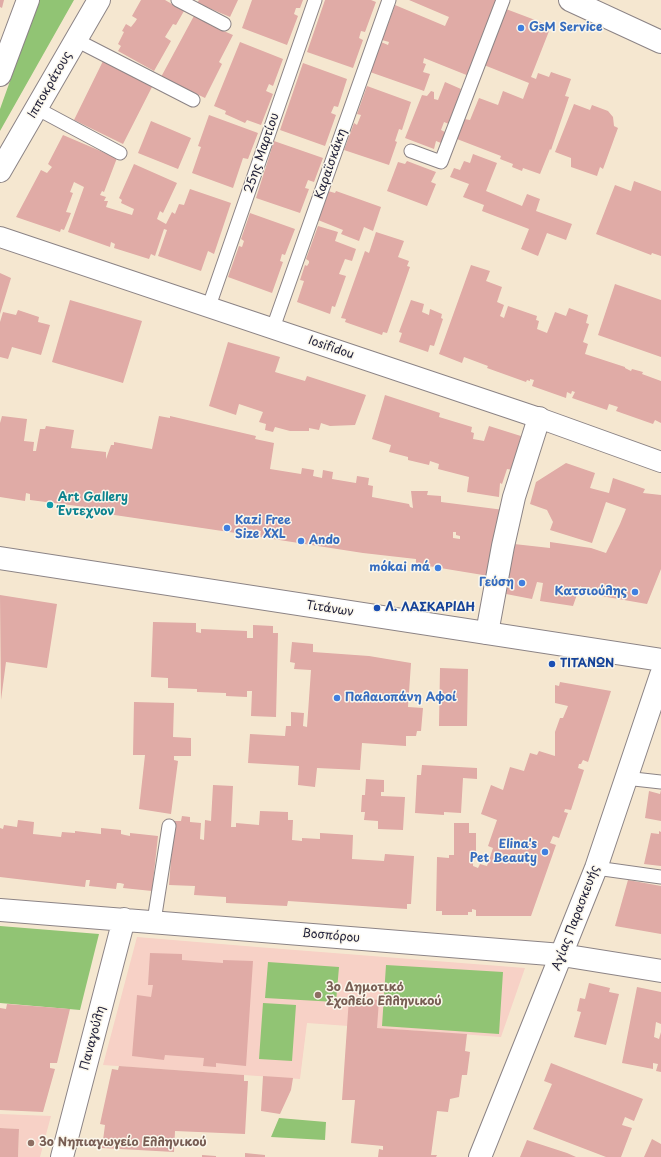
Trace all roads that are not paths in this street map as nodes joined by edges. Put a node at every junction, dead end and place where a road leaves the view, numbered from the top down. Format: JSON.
{"nodes":[{"id":1,"x":28,"y":0,"type":"edge"},
{"id":2,"x":99,"y":0,"type":"edge"},
{"id":3,"x":178,"y":0,"type":"edge"},
{"id":4,"x":315,"y":0,"type":"edge"},
{"id":5,"x":388,"y":0,"type":"edge"},
{"id":6,"x":503,"y":0,"type":"edge"},
{"id":7,"x":570,"y":0,"type":"edge"},
{"id":8,"x":224,"y":24,"type":"dead end"},
{"id":9,"x":76,"y":40,"type":"junction"},
{"id":10,"x":661,"y":42,"type":"edge"},
{"id":11,"x":0,"y":75,"type":"edge"},
{"id":12,"x":193,"y":100,"type":"dead end"},
{"id":13,"x":36,"y":108,"type":"junction"},
{"id":14,"x":411,"y":151,"type":"dead end"},
{"id":15,"x":120,"y":152,"type":"dead end"},
{"id":16,"x":0,"y":171,"type":"edge"},
{"id":17,"x":0,"y":237,"type":"edge"},
{"id":18,"x":208,"y":306,"type":"junction"},
{"id":19,"x":273,"y":328,"type":"junction"},
{"id":20,"x":539,"y":418,"type":"junction"},
{"id":21,"x":661,"y":462,"type":"edge"},
{"id":22,"x":0,"y":558,"type":"edge"},
{"id":23,"x":487,"y":633,"type":"junction"},
{"id":24,"x":661,"y":660,"type":"edge"},
{"id":25,"x":661,"y":675,"type":"edge"},
{"id":26,"x":625,"y":778,"type":"junction"},
{"id":27,"x":661,"y":782,"type":"edge"},
{"id":28,"x":168,"y":826,"type":"dead end"},
{"id":29,"x":596,"y":868,"type":"junction"},
{"id":30,"x":661,"y":877,"type":"edge"},
{"id":31,"x":0,"y":910,"type":"edge"},
{"id":32,"x":124,"y":918,"type":"junction"},
{"id":33,"x":154,"y":921,"type":"junction"},
{"id":34,"x":562,"y":955,"type":"junction"},
{"id":35,"x":661,"y":971,"type":"edge"},
{"id":36,"x":62,"y":1157,"type":"edge"},
{"id":37,"x":480,"y":1157,"type":"edge"}],
"edges":[{"from":1,"to":11,"type":"street"},
{"from":2,"to":9,"type":"street","name":"Ιπποκράτους"},
{"from":3,"to":8,"type":"lane"},
{"from":4,"to":18,"type":"lane","name":"25ης Μαρτίου"},
{"from":5,"to":19,"type":"lane","name":"Καραϊσκάκη"},
{"from":6,"to":14,"type":"lane"},
{"from":7,"to":10,"type":"street"},
{"from":9,"to":12,"type":"lane"},
{"from":9,"to":13,"type":"street","name":"Ιπποκράτους"},
{"from":13,"to":15,"type":"lane"},
{"from":13,"to":16,"type":"street","name":"Ιπποκράτους"},
{"from":17,"to":18,"type":"street","name":"Iosifidou"},
{"from":18,"to":19,"type":"street","name":"Iosifidou"},
{"from":19,"to":20,"type":"street","name":"Iosifidou"},
{"from":20,"to":21,"type":"street","name":"Iosifidou"},
{"from":20,"to":23,"type":"street"},
{"from":22,"to":23,"type":"street","name":"Τιτάνων"},
{"from":23,"to":24,"type":"street","name":"Τιτάνων"},
{"from":25,"to":26,"type":"street","name":"Αγίας Παρασκευής"},
{"from":26,"to":27,"type":"lane"},
{"from":26,"to":29,"type":"street","name":"Αγίας Παρασκευής"},
{"from":28,"to":33,"type":"lane"},
{"from":29,"to":30,"type":"lane"},
{"from":29,"to":34,"type":"street","name":"Αγίας Παρασκευής"},
{"from":31,"to":32,"type":"street","name":"Βοσπόρου"},
{"from":32,"to":33,"type":"street","name":"Βοσπόρου"},
{"from":32,"to":36,"type":"street","name":"Παναγούλη"},
{"from":33,"to":34,"type":"street","name":"Βοσπόρου"},
{"from":34,"to":35,"type":"street","name":"Βοσπόρου"},
{"from":34,"to":37,"type":"street","name":"Αγίας Παρασκευής"}]}
